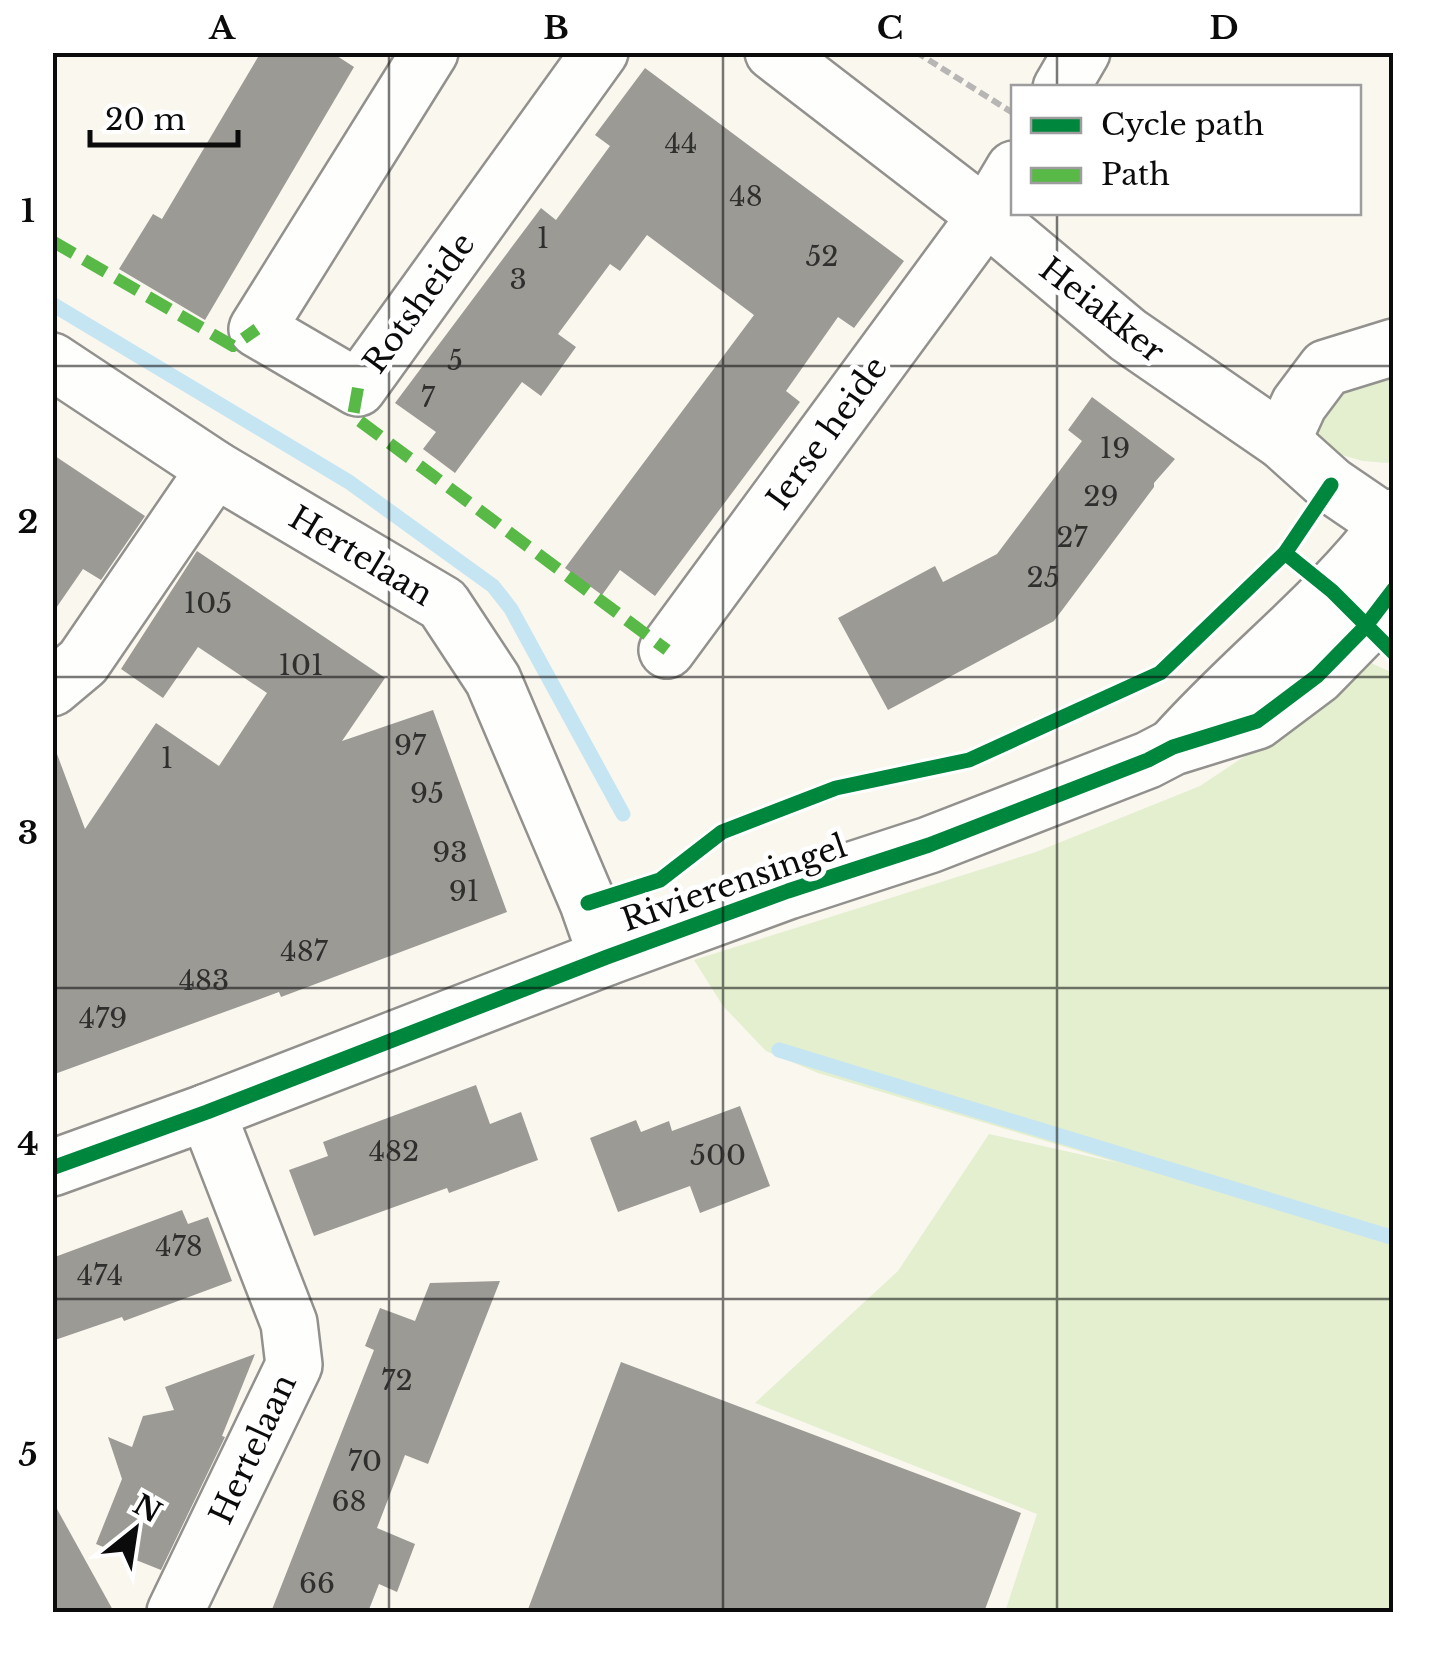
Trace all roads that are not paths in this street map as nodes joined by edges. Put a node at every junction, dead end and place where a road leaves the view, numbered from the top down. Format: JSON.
{"nodes":[{"id":1,"x":430,"y":52,"type":"edge"},
{"id":2,"x":600,"y":52,"type":"edge"},
{"id":3,"x":773,"y":52,"type":"edge"},
{"id":4,"x":1082,"y":52,"type":"edge"},
{"id":5,"x":1063,"y":85,"type":"edge"},
{"id":6,"x":1011,"y":174,"type":"edge"},
{"id":7,"x":986,"y":216,"type":"junction"},
{"id":8,"x":1394,"y":347,"type":"edge"},
{"id":9,"x":52,"y":360,"type":"edge"},
{"id":10,"x":1282,"y":441,"type":"junction"},
{"id":11,"x":215,"y":470,"type":"junction"},
{"id":12,"x":1392,"y":523,"type":"edge"},
{"id":13,"x":1394,"y":589,"type":"edge"},
{"id":14,"x":668,"y":650,"type":"dead end"},
{"id":15,"x":52,"y":688,"type":"edge"},
{"id":16,"x":1172,"y":747,"type":"junction"},
{"id":17,"x":607,"y":957,"type":"junction"},
{"id":18,"x":207,"y":1112,"type":"junction"},
{"id":19,"x":52,"y":1168,"type":"edge"},
{"id":20,"x":175,"y":1612,"type":"edge"}],
"edges":[{"from":1,"to":2,"type":"street","name":"Rotsheide"},
{"from":3,"to":7,"type":"street","name":"Heiakker"},
{"from":4,"to":5,"type":"street"},
{"from":6,"to":7,"type":"street","name":"Ierse heide"},
{"from":7,"to":10,"type":"street","name":"Heiakker"},
{"from":7,"to":14,"type":"street","name":"Ierse heide"},
{"from":8,"to":10,"type":"street"},
{"from":9,"to":11,"type":"street","name":"Hertelaan"},
{"from":10,"to":12,"type":"street","name":"Heiakker"},
{"from":11,"to":15,"type":"street"},
{"from":11,"to":17,"type":"street","name":"Hertelaan"},
{"from":12,"to":16,"type":"street","name":"Rivierensingel"},
{"from":13,"to":16,"type":"street","name":"Rivierensingel"},
{"from":16,"to":17,"type":"street","name":"Rivierensingel"},
{"from":17,"to":18,"type":"street","name":"Rivierensingel"},
{"from":18,"to":19,"type":"street","name":"Rivierensingel"},
{"from":18,"to":20,"type":"street","name":"Hertelaan"}]}
